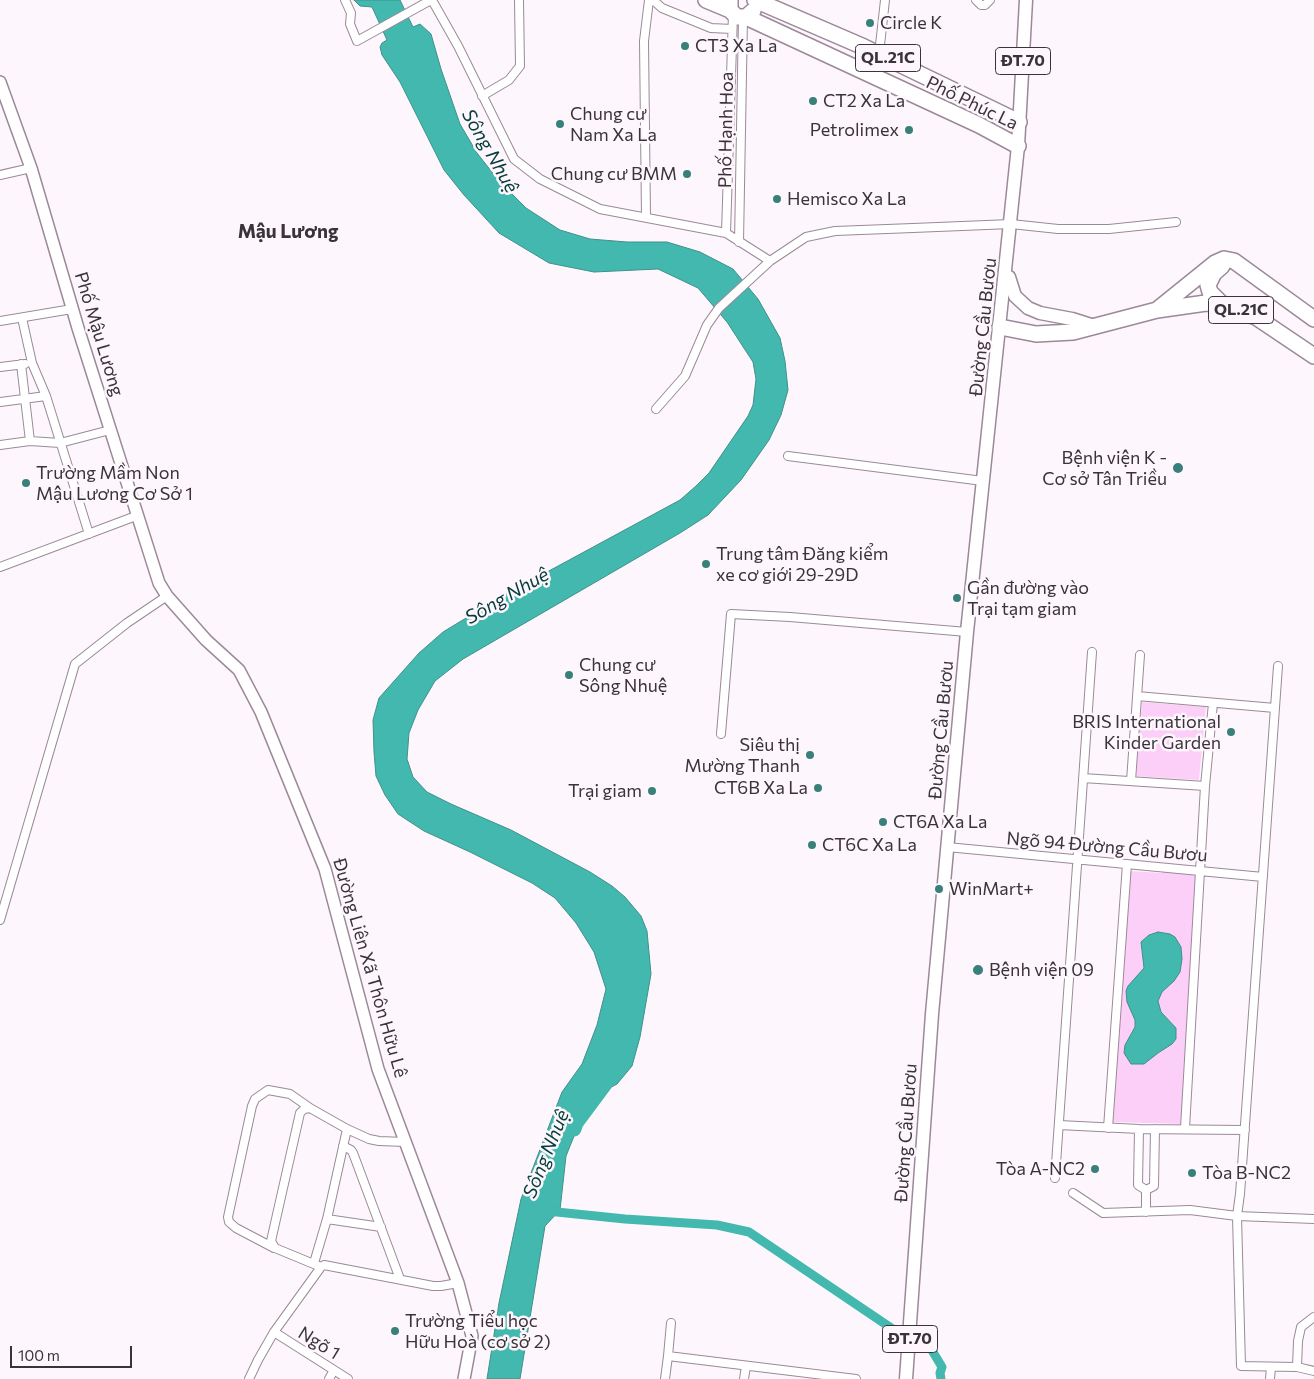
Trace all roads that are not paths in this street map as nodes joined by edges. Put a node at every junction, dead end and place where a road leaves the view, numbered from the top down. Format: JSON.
{"nodes":[{"id":1,"x":345,"y":0,"type":"edge"},
{"id":2,"x":432,"y":0,"type":"edge"},
{"id":3,"x":519,"y":0,"type":"edge"},
{"id":4,"x":648,"y":0,"type":"edge"},
{"id":5,"x":653,"y":0,"type":"edge"},
{"id":6,"x":706,"y":0,"type":"edge"},
{"id":7,"x":754,"y":0,"type":"edge"},
{"id":8,"x":885,"y":0,"type":"edge"},
{"id":9,"x":976,"y":0,"type":"edge"},
{"id":10,"x":990,"y":0,"type":"edge"},
{"id":11,"x":1026,"y":0,"type":"edge"},
{"id":12,"x":736,"y":15,"type":"edge"},
{"id":13,"x":879,"y":54,"type":"junction"},
{"id":14,"x":0,"y":82,"type":"edge"},
{"id":15,"x":482,"y":96,"type":"junction"},
{"id":16,"x":1019,"y":122,"type":"junction"},
{"id":17,"x":1018,"y":146,"type":"junction"},
{"id":18,"x":31,"y":168,"type":"junction"},
{"id":19,"x":0,"y":175,"type":"edge"},
{"id":20,"x":646,"y":217,"type":"junction"},
{"id":21,"x":1176,"y":222,"type":"dead end"},
{"id":22,"x":1011,"y":224,"type":"junction"},
{"id":23,"x":726,"y":233,"type":"junction"},
{"id":24,"x":739,"y":242,"type":"junction"},
{"id":25,"x":1229,"y":260,"type":"junction"},
{"id":26,"x":770,"y":261,"type":"junction"},
{"id":27,"x":1006,"y":267,"type":"junction"},
{"id":28,"x":1222,"y":304,"type":"junction"},
{"id":29,"x":72,"y":308,"type":"junction"},
{"id":30,"x":1157,"y":310,"type":"junction"},
{"id":31,"x":22,"y":318,"type":"junction"},
{"id":32,"x":1314,"y":319,"type":"edge"},
{"id":33,"x":0,"y":321,"type":"edge"},
{"id":34,"x":1094,"y":326,"type":"junction"},
{"id":35,"x":1000,"y":327,"type":"junction"},
{"id":36,"x":1314,"y":356,"type":"edge"},
{"id":37,"x":32,"y":363,"type":"junction"},
{"id":38,"x":21,"y":364,"type":"junction"},
{"id":39,"x":0,"y":367,"type":"edge"},
{"id":40,"x":46,"y":396,"type":"junction"},
{"id":41,"x":24,"y":398,"type":"junction"},
{"id":42,"x":0,"y":402,"type":"edge"},
{"id":43,"x":656,"y":410,"type":"dead end"},
{"id":44,"x":110,"y":430,"type":"junction"},
{"id":45,"x":30,"y":440,"type":"junction"},
{"id":46,"x":60,"y":443,"type":"junction"},
{"id":47,"x":0,"y":445,"type":"edge"},
{"id":48,"x":788,"y":456,"type":"dead end"},
{"id":49,"x":983,"y":481,"type":"junction"},
{"id":50,"x":136,"y":516,"type":"junction"},
{"id":51,"x":89,"y":534,"type":"junction"},
{"id":52,"x":0,"y":567,"type":"edge"},
{"id":53,"x":167,"y":596,"type":"junction"},
{"id":54,"x":967,"y":632,"type":"junction"},
{"id":55,"x":1092,"y":652,"type":"dead end"},
{"id":56,"x":1140,"y":655,"type":"dead end"},
{"id":57,"x":1278,"y":666,"type":"dead end"},
{"id":58,"x":1137,"y":696,"type":"junction"},
{"id":59,"x":1213,"y":703,"type":"junction"},
{"id":60,"x":1275,"y":708,"type":"junction"},
{"id":61,"x":721,"y":734,"type":"dead end"},
{"id":62,"x":1083,"y":778,"type":"junction"},
{"id":63,"x":1131,"y":781,"type":"junction"},
{"id":64,"x":1206,"y":786,"type":"junction"},
{"id":65,"x":948,"y":846,"type":"junction"},
{"id":66,"x":1077,"y":859,"type":"junction"},
{"id":67,"x":1127,"y":864,"type":"junction"},
{"id":68,"x":1200,"y":870,"type":"junction"},
{"id":69,"x":1263,"y":876,"type":"junction"},
{"id":70,"x":0,"y":920,"type":"edge"},
{"id":71,"x":310,"y":1108,"type":"junction"},
{"id":72,"x":1059,"y":1126,"type":"junction"},
{"id":73,"x":1108,"y":1128,"type":"junction"},
{"id":74,"x":1185,"y":1128,"type":"junction"},
{"id":75,"x":1139,"y":1129,"type":"junction"},
{"id":76,"x":1155,"y":1129,"type":"junction"},
{"id":77,"x":347,"y":1130,"type":"junction"},
{"id":78,"x":1245,"y":1130,"type":"junction"},
{"id":79,"x":405,"y":1142,"type":"junction"},
{"id":80,"x":343,"y":1146,"type":"junction"},
{"id":81,"x":1055,"y":1178,"type":"dead end"},
{"id":82,"x":1146,"y":1190,"type":"junction"},
{"id":83,"x":1073,"y":1193,"type":"dead end"},
{"id":84,"x":1146,"y":1212,"type":"junction"},
{"id":85,"x":1237,"y":1216,"type":"junction"},
{"id":86,"x":327,"y":1219,"type":"junction"},
{"id":87,"x":1314,"y":1219,"type":"edge"},
{"id":88,"x":381,"y":1227,"type":"junction"},
{"id":89,"x":275,"y":1248,"type":"junction"},
{"id":90,"x":317,"y":1265,"type":"junction"},
{"id":91,"x":400,"y":1279,"type":"junction"},
{"id":92,"x":458,"y":1283,"type":"junction"},
{"id":93,"x":1314,"y":1318,"type":"edge"},
{"id":94,"x":671,"y":1324,"type":"dead end"},
{"id":95,"x":274,"y":1332,"type":"junction"},
{"id":96,"x":668,"y":1356,"type":"junction"},
{"id":97,"x":746,"y":1366,"type":"junction"},
{"id":98,"x":1271,"y":1367,"type":"junction"},
{"id":99,"x":1296,"y":1368,"type":"junction"},
{"id":100,"x":334,"y":1370,"type":"junction"},
{"id":101,"x":1314,"y":1371,"type":"edge"},
{"id":102,"x":249,"y":1379,"type":"edge"},
{"id":103,"x":329,"y":1379,"type":"edge"},
{"id":104,"x":348,"y":1379,"type":"edge"},
{"id":105,"x":464,"y":1379,"type":"edge"},
{"id":106,"x":665,"y":1379,"type":"edge"},
{"id":107,"x":744,"y":1379,"type":"edge"},
{"id":108,"x":856,"y":1379,"type":"edge"},
{"id":109,"x":906,"y":1379,"type":"edge"},
{"id":110,"x":1270,"y":1379,"type":"edge"}],
"edges":[{"from":1,"to":2,"type":"street"},
{"from":2,"to":15,"type":"street"},
{"from":3,"to":15,"type":"street"},
{"from":4,"to":20,"type":"street"},
{"from":5,"to":12,"type":"street"},
{"from":6,"to":12,"type":"highway","name":"Phố Phúc La","number":"QL.21C"},
{"from":7,"to":12,"type":"highway"},
{"from":7,"to":13,"type":"highway","name":"Phố Phúc La","number":"QL.21C"},
{"from":8,"to":13,"type":"street"},
{"from":9,"to":10,"type":"street"},
{"from":11,"to":16,"type":"main road","number":"ĐT.70"},
{"from":12,"to":17,"type":"highway","name":"Phố Phúc La","number":"QL.21C"},
{"from":12,"to":23,"type":"street","name":"Phố Hạnh Hoa"},
{"from":12,"to":24,"type":"street","name":"Phố Hạnh Hoa"},
{"from":13,"to":16,"type":"highway","name":"Phố Phúc La","number":"QL.21C"},
{"from":14,"to":18,"type":"street","name":"Phố Mậu Lương"},
{"from":15,"to":20,"type":"street"},
{"from":16,"to":17,"type":"main road","number":"ĐT.70"},
{"from":17,"to":22,"type":"main road","number":"ĐT.70"},
{"from":18,"to":19,"type":"street"},
{"from":18,"to":29,"type":"street","name":"Phố Mậu Lương"},
{"from":20,"to":23,"type":"street"},
{"from":21,"to":22,"type":"street"},
{"from":22,"to":26,"type":"street"},
{"from":22,"to":27,"type":"main road","name":"Đường Cầu Bươu","number":"ĐT.70"},
{"from":23,"to":24,"type":"street"},
{"from":24,"to":26,"type":"street"},
{"from":25,"to":28,"type":"highway"},
{"from":25,"to":30,"type":"highway"},
{"from":25,"to":32,"type":"highway"},
{"from":26,"to":43,"type":"street"},
{"from":27,"to":34,"type":"main road"},
{"from":27,"to":35,"type":"main road","name":"Đường Cầu Bươu","number":"ĐT.70"},
{"from":28,"to":30,"type":"highway","number":"QL.21C"},
{"from":28,"to":36,"type":"highway","number":"QL.21C"},
{"from":29,"to":31,"type":"street"},
{"from":29,"to":44,"type":"street","name":"Phố Mậu Lương"},
{"from":30,"to":34,"type":"highway"},
{"from":31,"to":33,"type":"street"},
{"from":31,"to":37,"type":"street"},
{"from":34,"to":35,"type":"highway"},
{"from":35,"to":49,"type":"main road","name":"Đường Cầu Bươu","number":"ĐT.70"},
{"from":37,"to":38,"type":"street"},
{"from":37,"to":40,"type":"street"},
{"from":38,"to":39,"type":"street"},
{"from":38,"to":41,"type":"street"},
{"from":40,"to":41,"type":"street"},
{"from":40,"to":46,"type":"street"},
{"from":41,"to":42,"type":"street"},
{"from":41,"to":45,"type":"street"},
{"from":44,"to":46,"type":"street"},
{"from":44,"to":50,"type":"street","name":"Phố Mậu Lương"},
{"from":45,"to":46,"type":"street"},
{"from":45,"to":47,"type":"street"},
{"from":46,"to":51,"type":"street"},
{"from":48,"to":49,"type":"street"},
{"from":49,"to":54,"type":"main road","name":"Đường Cầu Bươu","number":"ĐT.70"},
{"from":50,"to":51,"type":"street"},
{"from":50,"to":53,"type":"street","name":"Phố Mậu Lương"},
{"from":51,"to":52,"type":"street"},
{"from":53,"to":70,"type":"street"},
{"from":53,"to":79,"type":"street","name":"Đường Liên Xã Thôn Hữu Lê"},
{"from":54,"to":61,"type":"street"},
{"from":54,"to":65,"type":"main road","name":"Đường Cầu Bươu","number":"ĐT.70"},
{"from":55,"to":62,"type":"street"},
{"from":56,"to":58,"type":"street"},
{"from":57,"to":60,"type":"street"},
{"from":58,"to":59,"type":"street"},
{"from":58,"to":63,"type":"street"},
{"from":59,"to":60,"type":"street"},
{"from":59,"to":64,"type":"street"},
{"from":60,"to":69,"type":"street"},
{"from":62,"to":63,"type":"street"},
{"from":62,"to":66,"type":"street"},
{"from":63,"to":64,"type":"street"},
{"from":64,"to":68,"type":"street"},
{"from":65,"to":66,"type":"street","name":"Ngõ 94 Đường Cầu Bươu"},
{"from":65,"to":109,"type":"main road","name":"Đường Cầu Bươu","number":"ĐT.70"},
{"from":66,"to":67,"type":"street","name":"Ngõ 94 Đường Cầu Bươu"},
{"from":66,"to":72,"type":"street"},
{"from":67,"to":68,"type":"street","name":"Ngõ 94 Đường Cầu Bươu"},
{"from":67,"to":73,"type":"street"},
{"from":68,"to":69,"type":"street","name":"Ngõ 94 Đường Cầu Bươu"},
{"from":68,"to":74,"type":"street"},
{"from":69,"to":78,"type":"street"},
{"from":71,"to":77,"type":"street"},
{"from":71,"to":89,"type":"street"},
{"from":71,"to":89,"type":"street"},
{"from":72,"to":73,"type":"street"},
{"from":72,"to":81,"type":"street"},
{"from":73,"to":75,"type":"street"},
{"from":74,"to":76,"type":"street"},
{"from":74,"to":78,"type":"street"},
{"from":75,"to":76,"type":"street"},
{"from":75,"to":82,"type":"street"},
{"from":76,"to":82,"type":"street"},
{"from":77,"to":79,"type":"street"},
{"from":77,"to":80,"type":"street"},
{"from":78,"to":85,"type":"street"},
{"from":79,"to":92,"type":"street","name":"Đường Liên Xã Thôn Hữu Lê"},
{"from":80,"to":86,"type":"street"},
{"from":80,"to":88,"type":"street"},
{"from":82,"to":84,"type":"street"},
{"from":83,"to":84,"type":"street"},
{"from":84,"to":85,"type":"street"},
{"from":85,"to":87,"type":"street"},
{"from":85,"to":98,"type":"street"},
{"from":86,"to":88,"type":"street"},
{"from":86,"to":90,"type":"street"},
{"from":88,"to":91,"type":"street"},
{"from":89,"to":90,"type":"street"},
{"from":90,"to":91,"type":"street"},
{"from":90,"to":95,"type":"street"},
{"from":91,"to":92,"type":"street"},
{"from":92,"to":105,"type":"street","name":"Đường Liên Xã Thôn Hữu Lê"},
{"from":93,"to":99,"type":"street"},
{"from":94,"to":96,"type":"street"},
{"from":95,"to":100,"type":"street","name":"Ngõ 1"},
{"from":95,"to":102,"type":"street"},
{"from":96,"to":97,"type":"street"},
{"from":96,"to":106,"type":"street"},
{"from":97,"to":107,"type":"street"},
{"from":97,"to":108,"type":"street"},
{"from":98,"to":99,"type":"street"},
{"from":98,"to":110,"type":"street"},
{"from":99,"to":101,"type":"street"},
{"from":100,"to":103,"type":"street"},
{"from":100,"to":104,"type":"street","name":"Ngõ 1"}]}
